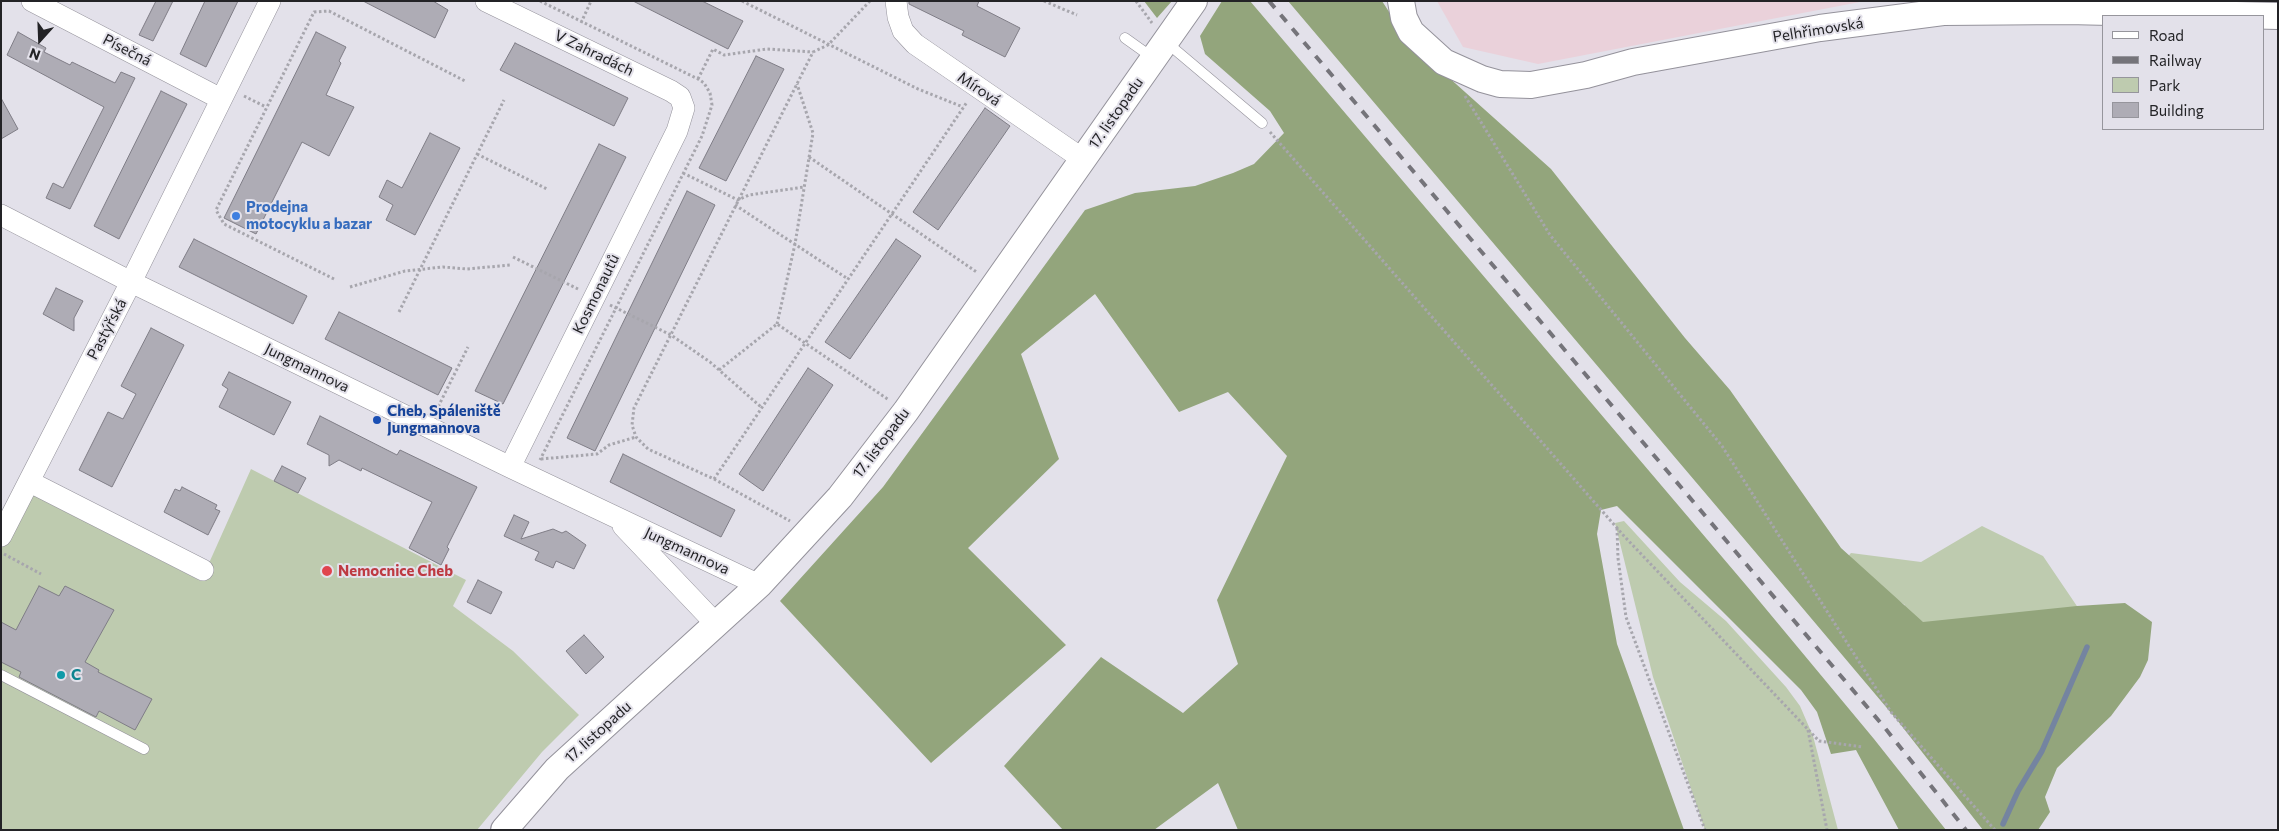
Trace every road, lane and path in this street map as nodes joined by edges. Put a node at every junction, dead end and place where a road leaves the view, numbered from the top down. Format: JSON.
{"nodes":[{"id":1,"x":32,"y":1,"type":"edge"},
{"id":2,"x":270,"y":1,"type":"edge"},
{"id":3,"x":486,"y":1,"type":"edge"},
{"id":4,"x":540,"y":1,"type":"edge"},
{"id":5,"x":591,"y":1,"type":"edge"},
{"id":6,"x":742,"y":1,"type":"edge"},
{"id":7,"x":870,"y":1,"type":"edge"},
{"id":8,"x":896,"y":1,"type":"edge"},
{"id":9,"x":1044,"y":1,"type":"edge"},
{"id":10,"x":1194,"y":1,"type":"edge"},
{"id":11,"x":1402,"y":1,"type":"edge"},
{"id":12,"x":1077,"y":15,"type":"dead end"},
{"id":13,"x":2236,"y":15,"type":"edge"},
{"id":14,"x":2264,"y":16,"type":"edge"},
{"id":15,"x":2278,"y":16,"type":"edge"},
{"id":16,"x":581,"y":22,"type":"junction"},
{"id":17,"x":1125,"y":38,"type":"dead end"},
{"id":18,"x":571,"y":42,"type":"junction"},
{"id":19,"x":828,"y":45,"type":"junction"},
{"id":20,"x":1160,"y":50,"type":"junction"},
{"id":21,"x":813,"y":52,"type":"junction"},
{"id":22,"x":698,"y":79,"type":"junction"},
{"id":23,"x":465,"y":81,"type":"dead end"},
{"id":24,"x":796,"y":83,"type":"junction"},
{"id":25,"x":977,"y":87,"type":"junction"},
{"id":26,"x":224,"y":93,"type":"junction"},
{"id":27,"x":1464,"y":95,"type":"dead end"},
{"id":28,"x":504,"y":100,"type":"dead end"},
{"id":29,"x":266,"y":107,"type":"junction"},
{"id":30,"x":963,"y":107,"type":"junction"},
{"id":31,"x":682,"y":120,"type":"joint"},
{"id":32,"x":1262,"y":123,"type":"joint"},
{"id":33,"x":477,"y":154,"type":"junction"},
{"id":34,"x":809,"y":157,"type":"junction"},
{"id":35,"x":1084,"y":160,"type":"junction"},
{"id":36,"x":662,"y":162,"type":"junction"},
{"id":37,"x":683,"y":173,"type":"junction"},
{"id":38,"x":804,"y":187,"type":"junction"},
{"id":39,"x":547,"y":189,"type":"dead end"},
{"id":40,"x":738,"y":200,"type":"junction"},
{"id":41,"x":735,"y":205,"type":"junction"},
{"id":42,"x":892,"y":213,"type":"junction"},
{"id":43,"x":1,"y":215,"type":"edge"},
{"id":44,"x":795,"y":244,"type":"junction"},
{"id":45,"x":513,"y":257,"type":"dead end"},
{"id":46,"x":510,"y":264,"type":"dead end"},
{"id":47,"x":420,"y":269,"type":"junction"},
{"id":48,"x":848,"y":279,"type":"junction"},
{"id":49,"x":334,"y":280,"type":"dead end"},
{"id":50,"x":131,"y":282,"type":"junction"},
{"id":51,"x":995,"y":285,"type":"junction"},
{"id":52,"x":350,"y":287,"type":"dead end"},
{"id":53,"x":594,"y":297,"type":"junction"},
{"id":54,"x":616,"y":308,"type":"junction"},
{"id":55,"x":399,"y":312,"type":"dead end"},
{"id":56,"x":777,"y":324,"type":"junction"},
{"id":57,"x":671,"y":335,"type":"junction"},
{"id":58,"x":804,"y":343,"type":"junction"},
{"id":59,"x":468,"y":347,"type":"dead end"},
{"id":60,"x":718,"y":370,"type":"junction"},
{"id":61,"x":761,"y":406,"type":"junction"},
{"id":62,"x":906,"y":411,"type":"junction"},
{"id":63,"x":428,"y":427,"type":"junction"},
{"id":64,"x":636,"y":437,"type":"junction"},
{"id":65,"x":510,"y":467,"type":"junction"},
{"id":66,"x":536,"y":468,"type":"junction"},
{"id":67,"x":714,"y":479,"type":"junction"},
{"id":68,"x":30,"y":482,"type":"junction"},
{"id":69,"x":615,"y":516,"type":"junction"},
{"id":70,"x":1617,"y":528,"type":"junction"},
{"id":71,"x":809,"y":532,"type":"junction"},
{"id":72,"x":1,"y":536,"type":"edge"},
{"id":73,"x":1,"y":552,"type":"edge"},
{"id":74,"x":203,"y":570,"type":"dead end"},
{"id":75,"x":41,"y":574,"type":"dead end"},
{"id":76,"x":759,"y":585,"type":"junction"},
{"id":77,"x":716,"y":624,"type":"junction"},
{"id":78,"x":1,"y":675,"type":"edge"},
{"id":79,"x":1808,"y":729,"type":"junction"},
{"id":80,"x":1863,"y":747,"type":"dead end"},
{"id":81,"x":144,"y":749,"type":"dead end"},
{"id":82,"x":505,"y":829,"type":"edge"},
{"id":83,"x":1705,"y":830,"type":"edge"},
{"id":84,"x":1827,"y":830,"type":"edge"},
{"id":85,"x":1995,"y":830,"type":"edge"}],
"edges":[{"from":1,"to":26,"type":"street","name":"Písečná"},
{"from":2,"to":26,"type":"street","name":"Pastýřská"},
{"from":3,"to":18,"type":"street","name":"V Zahradách"},
{"from":4,"to":16,"type":"path"},
{"from":5,"to":16,"type":"path"},
{"from":6,"to":19,"type":"path"},
{"from":7,"to":19,"type":"path"},
{"from":8,"to":25,"type":"street","name":"Mírová"},
{"from":9,"to":12,"type":"path"},
{"from":10,"to":20,"type":"street","name":"17. listopadu"},
{"from":11,"to":13,"type":"street","name":"Pelhřimovská"},
{"from":14,"to":15,"type":"street","name":"Pelhřimovská"},
{"from":16,"to":18,"type":"path"},
{"from":16,"to":22,"type":"path"},
{"from":17,"to":20,"type":"lane"},
{"from":18,"to":31,"type":"street","name":"V Zahradách"},
{"from":19,"to":21,"type":"path"},
{"from":19,"to":30,"type":"path"},
{"from":20,"to":32,"type":"lane"},
{"from":20,"to":35,"type":"street","name":"17. listopadu"},
{"from":21,"to":22,"type":"path"},
{"from":21,"to":24,"type":"path"},
{"from":22,"to":37,"type":"path"},
{"from":23,"to":29,"type":"path"},
{"from":24,"to":34,"type":"path"},
{"from":24,"to":40,"type":"path"},
{"from":25,"to":30,"type":"path"},
{"from":25,"to":35,"type":"street","name":"Mírová"},
{"from":26,"to":29,"type":"path"},
{"from":26,"to":50,"type":"street","name":"Pastýřská"},
{"from":27,"to":85,"type":"path"},
{"from":28,"to":33,"type":"path"},
{"from":29,"to":49,"type":"path"},
{"from":30,"to":42,"type":"path"},
{"from":31,"to":36,"type":"street","name":"Kosmonautů"},
{"from":32,"to":70,"type":"path"},
{"from":33,"to":39,"type":"path"},
{"from":33,"to":47,"type":"path"},
{"from":34,"to":38,"type":"path"},
{"from":34,"to":42,"type":"path"},
{"from":35,"to":51,"type":"street","name":"17. listopadu"},
{"from":36,"to":37,"type":"path"},
{"from":36,"to":53,"type":"street","name":"Kosmonautů"},
{"from":37,"to":40,"type":"path"},
{"from":37,"to":54,"type":"path"},
{"from":38,"to":40,"type":"path"},
{"from":38,"to":44,"type":"path"},
{"from":40,"to":41,"type":"path"},
{"from":41,"to":44,"type":"path"},
{"from":41,"to":57,"type":"path"},
{"from":42,"to":48,"type":"path"},
{"from":42,"to":51,"type":"path"},
{"from":43,"to":50,"type":"street","name":"Jungmannova"},
{"from":44,"to":48,"type":"path"},
{"from":44,"to":56,"type":"path"},
{"from":45,"to":53,"type":"path"},
{"from":46,"to":47,"type":"path"},
{"from":47,"to":52,"type":"path"},
{"from":47,"to":55,"type":"path"},
{"from":48,"to":58,"type":"path"},
{"from":50,"to":63,"type":"street","name":"Jungmannova"},
{"from":50,"to":68,"type":"street","name":"Pastýřská"},
{"from":51,"to":62,"type":"street","name":"17. listopadu"},
{"from":53,"to":54,"type":"path"},
{"from":53,"to":65,"type":"street","name":"Kosmonautů"},
{"from":54,"to":57,"type":"path"},
{"from":54,"to":66,"type":"path"},
{"from":56,"to":58,"type":"path"},
{"from":56,"to":60,"type":"path"},
{"from":57,"to":60,"type":"path"},
{"from":57,"to":64,"type":"path"},
{"from":58,"to":61,"type":"path"},
{"from":58,"to":62,"type":"path"},
{"from":59,"to":63,"type":"path"},
{"from":60,"to":61,"type":"path"},
{"from":61,"to":67,"type":"path"},
{"from":62,"to":71,"type":"street","name":"17. listopadu"},
{"from":63,"to":65,"type":"street","name":"Jungmannova"},
{"from":64,"to":66,"type":"path"},
{"from":64,"to":67,"type":"path"},
{"from":65,"to":66,"type":"street","name":"Jungmannova"},
{"from":66,"to":69,"type":"street","name":"Jungmannova"},
{"from":67,"to":71,"type":"path"},
{"from":68,"to":72,"type":"street","name":"Pastýřská"},
{"from":68,"to":74,"type":"street"},
{"from":69,"to":76,"type":"street","name":"Jungmannova"},
{"from":69,"to":77,"type":"street","name":"Jungmannova"},
{"from":70,"to":79,"type":"path"},
{"from":70,"to":83,"type":"path"},
{"from":71,"to":76,"type":"street","name":"17. listopadu"},
{"from":73,"to":75,"type":"path"},
{"from":76,"to":77,"type":"street","name":"17. listopadu"},
{"from":77,"to":82,"type":"street","name":"17. listopadu"},
{"from":78,"to":81,"type":"lane"},
{"from":79,"to":80,"type":"path"},
{"from":79,"to":84,"type":"path"}]}
